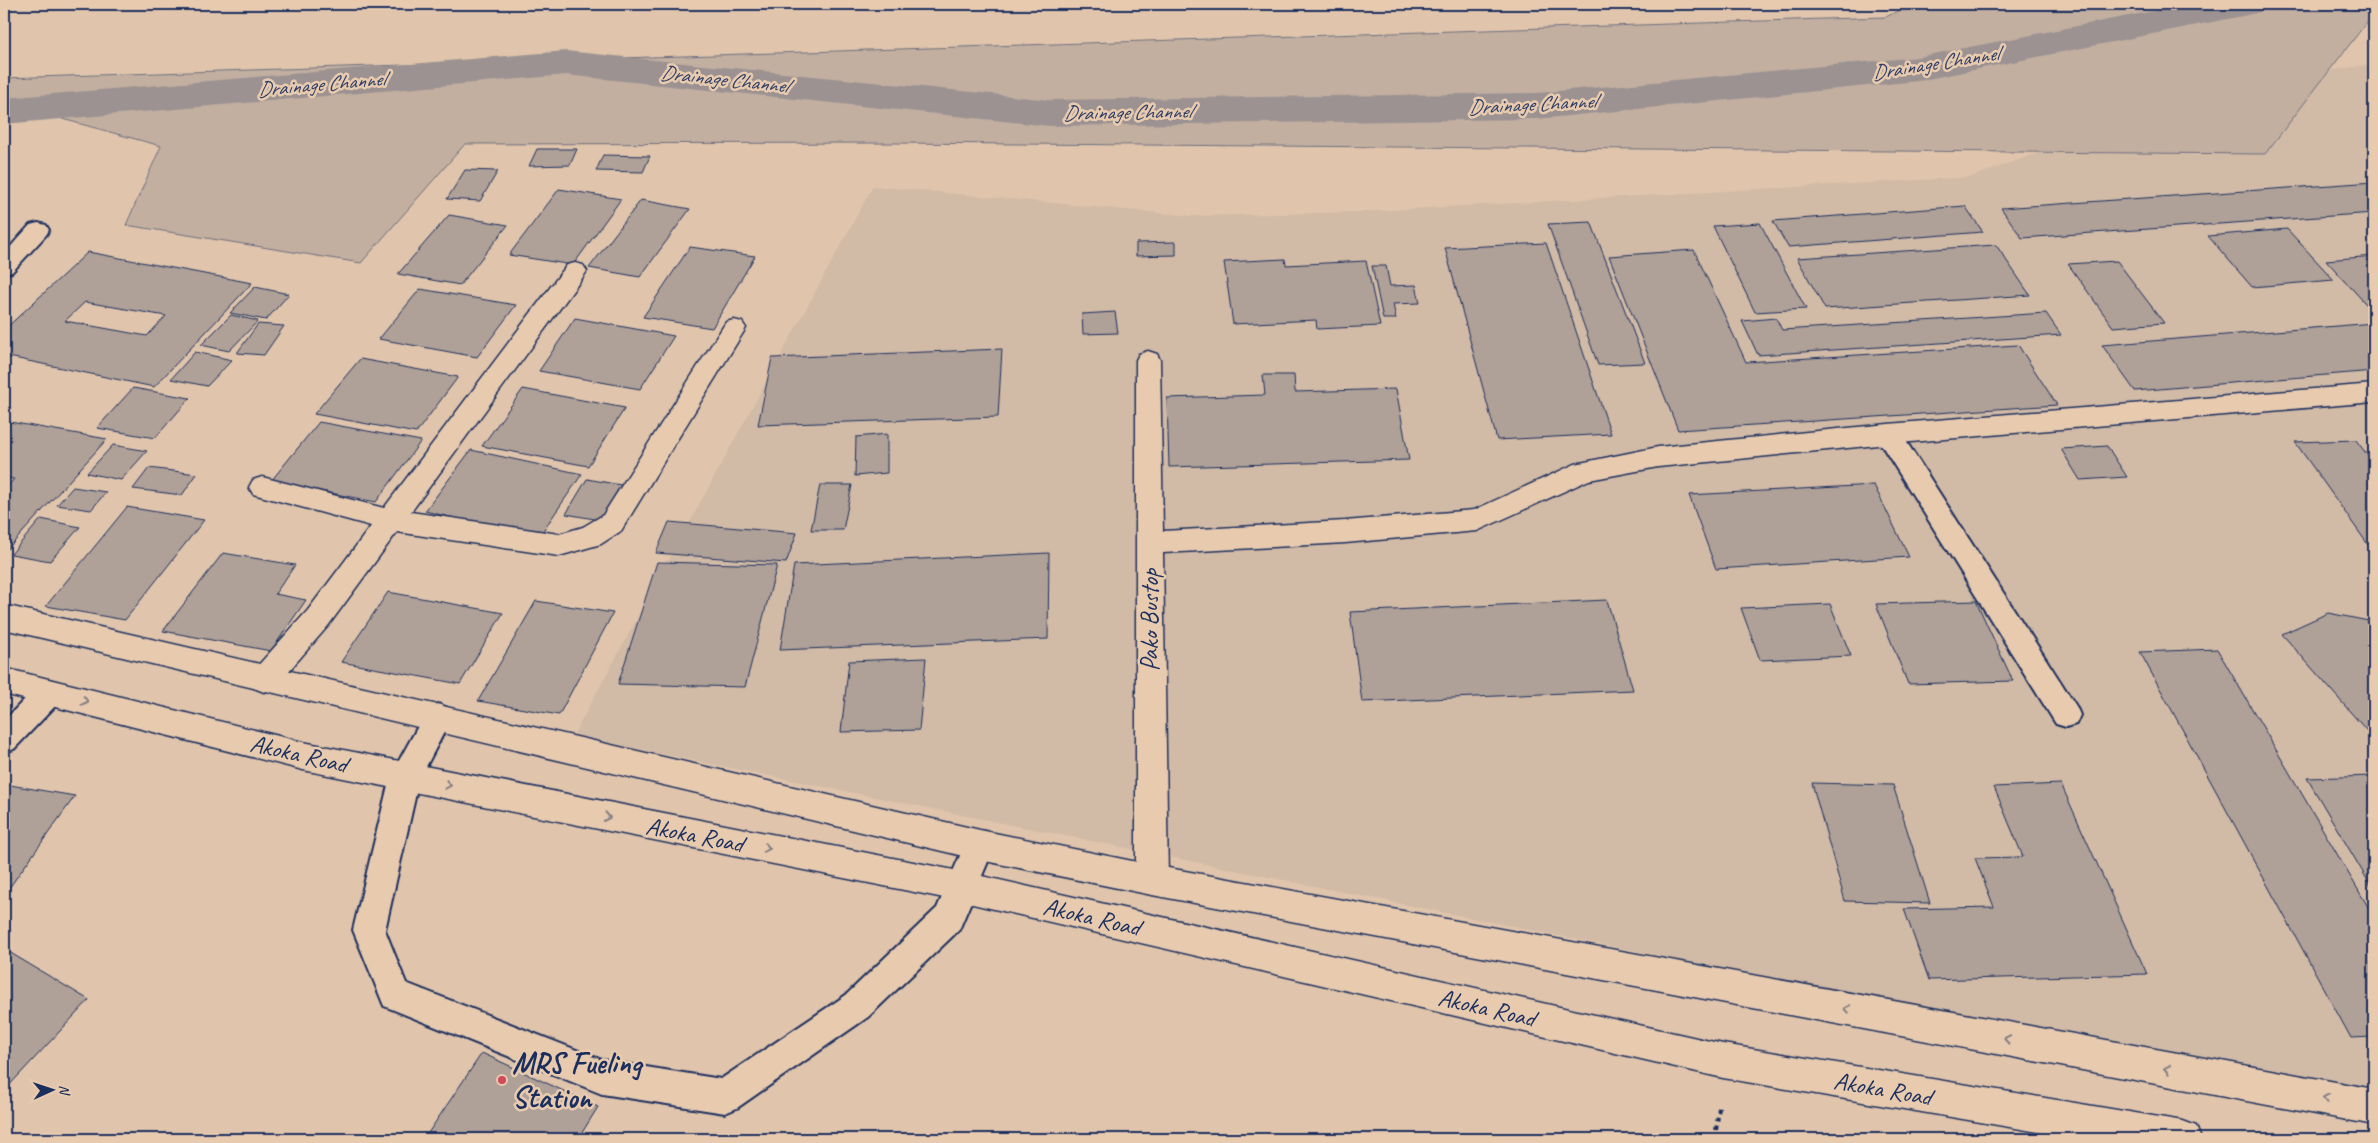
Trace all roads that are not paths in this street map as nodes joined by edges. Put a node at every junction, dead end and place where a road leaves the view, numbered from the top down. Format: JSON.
{"nodes":[{"id":1,"x":38,"y":230,"type":"dead end"},
{"id":2,"x":4,"y":267,"type":"edge"},
{"id":3,"x":576,"y":271,"type":"dead end"},
{"id":4,"x":734,"y":328,"type":"dead end"},
{"id":5,"x":1148,"y":360,"type":"dead end"},
{"id":6,"x":2374,"y":393,"type":"edge"},
{"id":7,"x":1888,"y":434,"type":"junction"},
{"id":8,"x":262,"y":487,"type":"dead end"},
{"id":9,"x":390,"y":520,"type":"junction"},
{"id":10,"x":1148,"y":543,"type":"junction"},
{"id":11,"x":4,"y":617,"type":"edge"},
{"id":12,"x":264,"y":679,"type":"junction"},
{"id":13,"x":4,"y":681,"type":"edge"},
{"id":14,"x":50,"y":692,"type":"junction"},
{"id":15,"x":2066,"y":715,"type":"dead end"},
{"id":16,"x":438,"y":717,"type":"junction"},
{"id":17,"x":4,"y":740,"type":"edge"},
{"id":18,"x":405,"y":777,"type":"junction"},
{"id":19,"x":980,"y":845,"type":"junction"},
{"id":20,"x":1152,"y":880,"type":"junction"},
{"id":21,"x":964,"y":887,"type":"junction"},
{"id":22,"x":2374,"y":1107,"type":"edge"},
{"id":23,"x":2183,"y":1139,"type":"edge"}],
"edges":[{"from":1,"to":2,"type":"lane"},
{"from":3,"to":9,"type":"main road"},
{"from":4,"to":9,"type":"main road"},
{"from":5,"to":10,"type":"main road","name":"Pako Bustop"},
{"from":6,"to":7,"type":"main road"},
{"from":7,"to":10,"type":"main road"},
{"from":7,"to":15,"type":"lane"},
{"from":8,"to":9,"type":"main road"},
{"from":9,"to":12,"type":"main road"},
{"from":10,"to":20,"type":"main road","name":"Pako Bustop"},
{"from":11,"to":12,"type":"main road"},
{"from":12,"to":16,"type":"main road"},
{"from":13,"to":14,"type":"main road","name":"Akoka Road"},
{"from":14,"to":17,"type":"lane"},
{"from":14,"to":18,"type":"main road","name":"Akoka Road","one_way":true},
{"from":16,"to":18,"type":"lane"},
{"from":16,"to":19,"type":"main road"},
{"from":18,"to":21,"type":"main road","name":"Akoka Road","one_way":true},
{"from":18,"to":21,"type":"lane"},
{"from":19,"to":20,"type":"main road"},
{"from":19,"to":21,"type":"lane"},
{"from":22,"to":20,"type":"main road","one_way":true},
{"from":21,"to":23,"type":"main road","name":"Akoka Road"}]}
